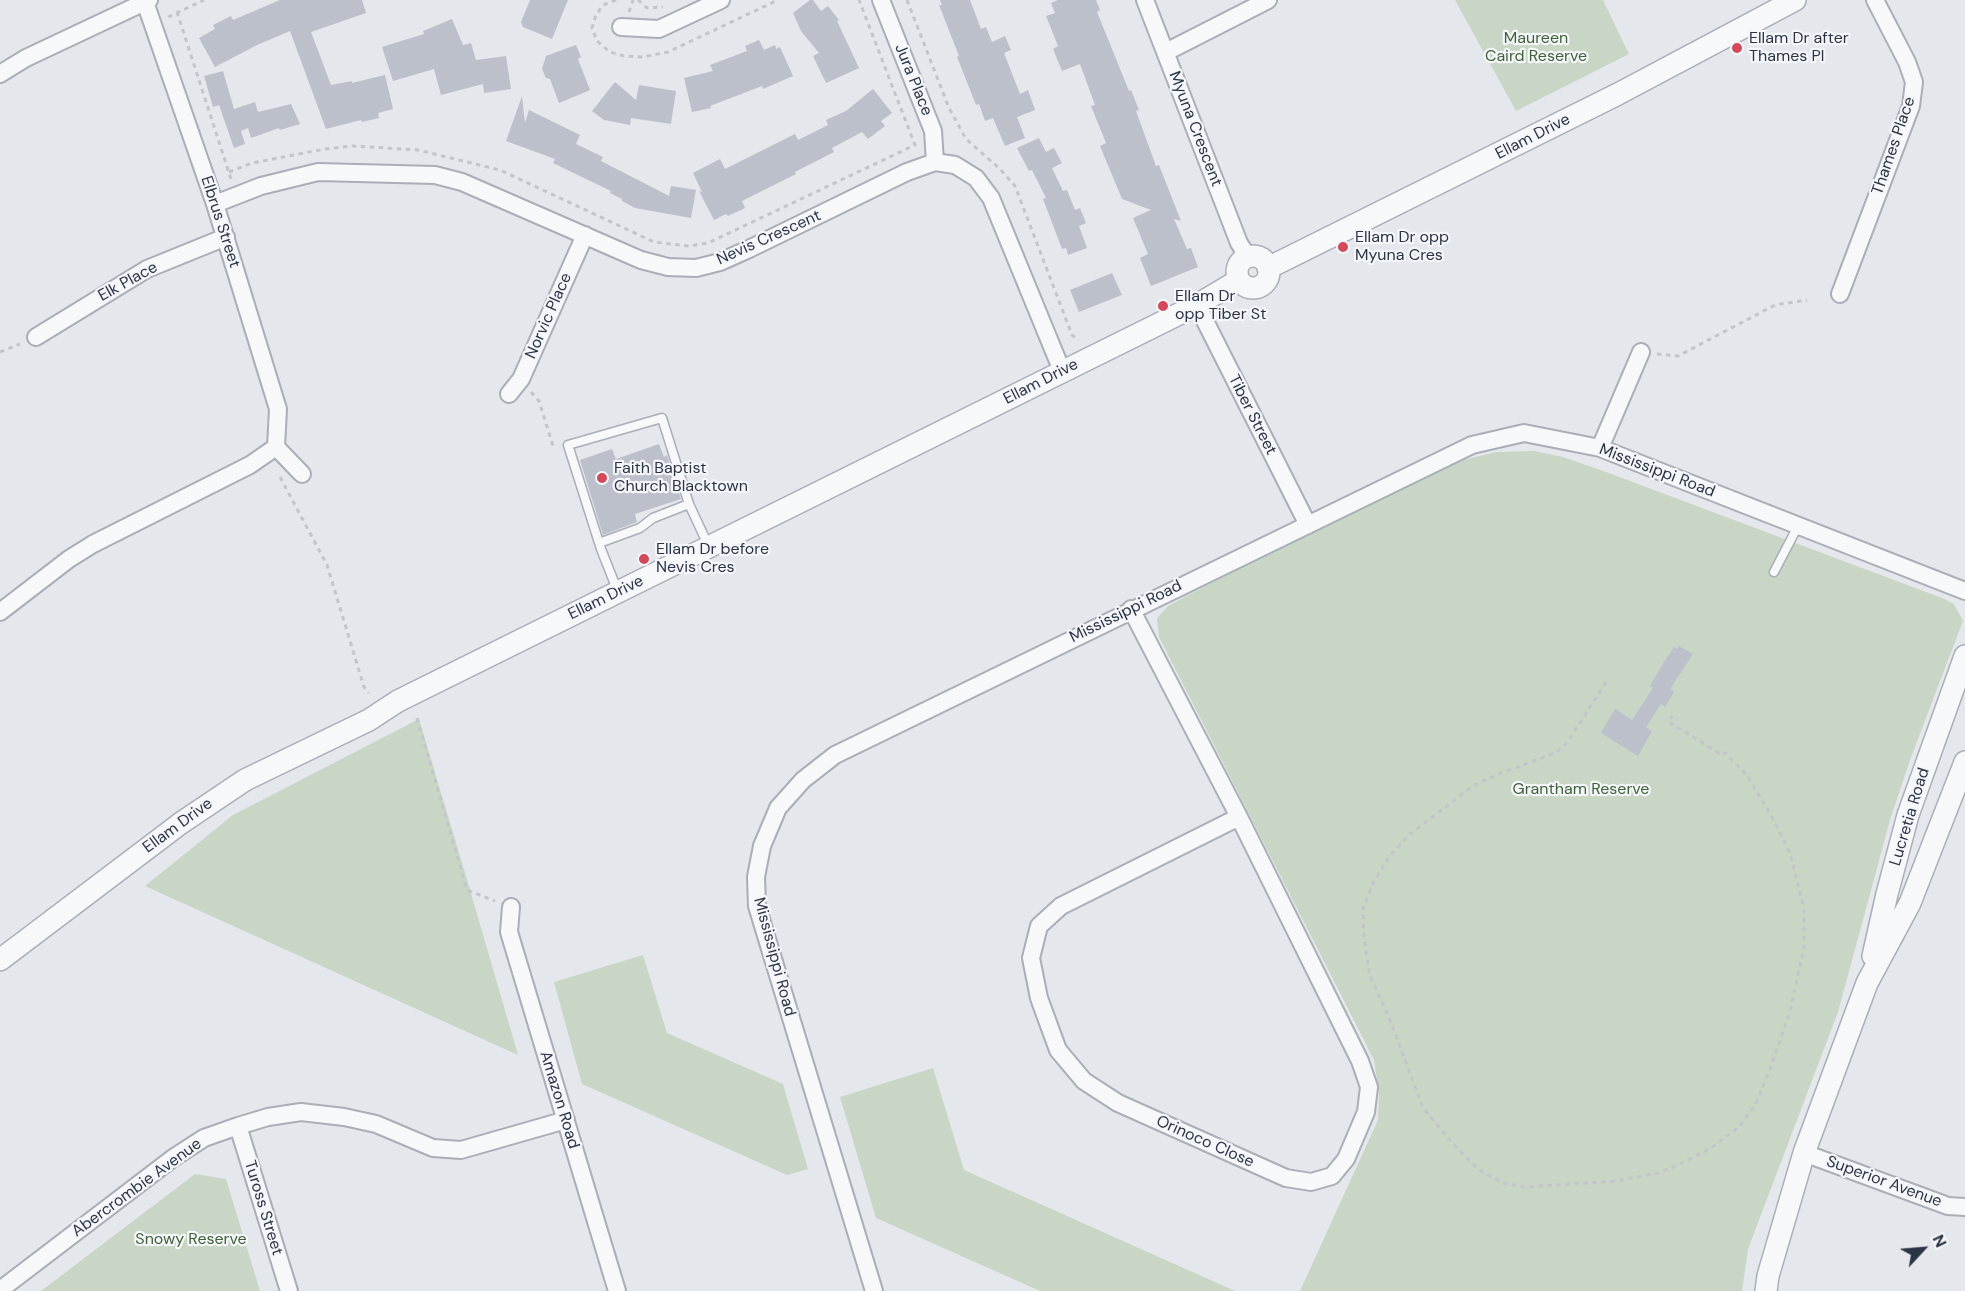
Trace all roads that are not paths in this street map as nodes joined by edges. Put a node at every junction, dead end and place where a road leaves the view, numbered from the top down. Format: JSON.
{"nodes":[{"id":1,"x":721,"y":0,"type":"edge"},
{"id":2,"x":881,"y":0,"type":"edge"},
{"id":3,"x":1145,"y":0,"type":"edge"},
{"id":4,"x":1268,"y":0,"type":"edge"},
{"id":5,"x":1795,"y":0,"type":"edge"},
{"id":6,"x":1875,"y":0,"type":"edge"},
{"id":7,"x":147,"y":1,"type":"edge"},
{"id":8,"x":621,"y":27,"type":"dead end"},
{"id":9,"x":1166,"y":52,"type":"junction"},
{"id":10,"x":0,"y":74,"type":"edge"},
{"id":11,"x":935,"y":162,"type":"junction"},
{"id":12,"x":215,"y":204,"type":"junction"},
{"id":13,"x":585,"y":235,"type":"junction"},
{"id":14,"x":226,"y":237,"type":"junction"},
{"id":15,"x":1248,"y":257,"type":"junction"},
{"id":16,"x":1268,"y":268,"type":"junction"},
{"id":17,"x":1239,"y":280,"type":"junction"},
{"id":18,"x":1840,"y":294,"type":"dead end"},
{"id":19,"x":1197,"y":305,"type":"junction"},
{"id":20,"x":36,"y":337,"type":"road end"},
{"id":21,"x":1641,"y":352,"type":"road end"},
{"id":22,"x":1062,"y":370,"type":"junction"},
{"id":23,"x":509,"y":394,"type":"dead end"},
{"id":24,"x":1600,"y":448,"type":"junction"},
{"id":25,"x":271,"y":450,"type":"junction"},
{"id":26,"x":302,"y":474,"type":"dead end"},
{"id":27,"x":689,"y":504,"type":"junction"},
{"id":28,"x":1308,"y":525,"type":"junction"},
{"id":29,"x":1798,"y":525,"type":"junction"},
{"id":30,"x":599,"y":543,"type":"junction"},
{"id":31,"x":710,"y":547,"type":"junction"},
{"id":32,"x":1774,"y":572,"type":"dead end"},
{"id":33,"x":1965,"y":591,"type":"edge"},
{"id":34,"x":618,"y":592,"type":"junction"},
{"id":35,"x":1131,"y":609,"type":"junction"},
{"id":36,"x":0,"y":612,"type":"edge"},
{"id":37,"x":1965,"y":656,"type":"edge"},
{"id":38,"x":1965,"y":762,"type":"edge"},
{"id":39,"x":1239,"y":817,"type":"junction"},
{"id":40,"x":511,"y":907,"type":"road end"},
{"id":41,"x":0,"y":960,"type":"edge"},
{"id":42,"x":1868,"y":983,"type":"junction"},
{"id":43,"x":566,"y":1120,"type":"junction"},
{"id":44,"x":238,"y":1126,"type":"junction"},
{"id":45,"x":1804,"y":1153,"type":"junction"},
{"id":46,"x":1965,"y":1207,"type":"edge"},
{"id":47,"x":0,"y":1290,"type":"edge"},
{"id":48,"x":289,"y":1291,"type":"edge"},
{"id":49,"x":616,"y":1291,"type":"edge"},
{"id":50,"x":873,"y":1291,"type":"edge"},
{"id":51,"x":1766,"y":1291,"type":"edge"}],
"edges":[{"from":1,"to":8,"type":"street"},
{"from":2,"to":11,"type":"street","name":"Jura Place"},
{"from":3,"to":9,"type":"street","name":"Myuna Crescent"},
{"from":4,"to":9,"type":"street"},
{"from":5,"to":16,"type":"street","name":"Ellam Drive"},
{"from":6,"to":18,"type":"street","name":"Thames Place"},
{"from":7,"to":10,"type":"street"},
{"from":7,"to":12,"type":"street","name":"Elbrus Street"},
{"from":9,"to":15,"type":"street","name":"Myuna Crescent"},
{"from":11,"to":13,"type":"street","name":"Nevis Crescent"},
{"from":11,"to":22,"type":"street"},
{"from":12,"to":13,"type":"street","name":"Nevis Crescent"},
{"from":12,"to":14,"type":"street","name":"Elbrus Street"},
{"from":13,"to":23,"type":"street","name":"Norvic Place"},
{"from":14,"to":20,"type":"street","name":"Elk Place"},
{"from":14,"to":25,"type":"street","name":"Elbrus Street"},
{"from":15,"to":16,"type":"street"},
{"from":15,"to":17,"type":"street"},
{"from":16,"to":17,"type":"street"},
{"from":17,"to":19,"type":"street","name":"Ellam Drive"},
{"from":19,"to":22,"type":"street","name":"Ellam Drive"},
{"from":19,"to":28,"type":"street","name":"Tiber Street"},
{"from":21,"to":24,"type":"street"},
{"from":22,"to":31,"type":"street","name":"Ellam Drive"},
{"from":24,"to":28,"type":"street","name":"Mississippi Road"},
{"from":24,"to":29,"type":"street","name":"Mississippi Road"},
{"from":25,"to":26,"type":"street"},
{"from":25,"to":36,"type":"street"},
{"from":27,"to":30,"type":"lane"},
{"from":27,"to":30,"type":"lane"},
{"from":27,"to":31,"type":"lane"},
{"from":28,"to":35,"type":"street","name":"Mississippi Road"},
{"from":29,"to":32,"type":"lane"},
{"from":29,"to":33,"type":"street","name":"Mississippi Road"},
{"from":30,"to":34,"type":"lane"},
{"from":31,"to":34,"type":"street","name":"Ellam Drive"},
{"from":34,"to":41,"type":"street","name":"Ellam Drive"},
{"from":35,"to":39,"type":"street","name":"Orinoco Close"},
{"from":35,"to":50,"type":"street","name":"Mississippi Road"},
{"from":37,"to":42,"type":"street","name":"Lucretia Road"},
{"from":38,"to":42,"type":"street","name":"Lucretia Road"},
{"from":39,"to":39,"type":"street","name":"Orinoco Close"},
{"from":40,"to":43,"type":"street","name":"Amazon Road"},
{"from":42,"to":45,"type":"street","name":"Lucretia Road"},
{"from":43,"to":44,"type":"street","name":"Abercrombie Avenue"},
{"from":43,"to":49,"type":"street","name":"Amazon Road"},
{"from":44,"to":47,"type":"street","name":"Abercrombie Avenue"},
{"from":44,"to":48,"type":"street","name":"Tuross Street"},
{"from":45,"to":46,"type":"street","name":"Superior Avenue"},
{"from":45,"to":51,"type":"street","name":"Lucretia Road"}]}
